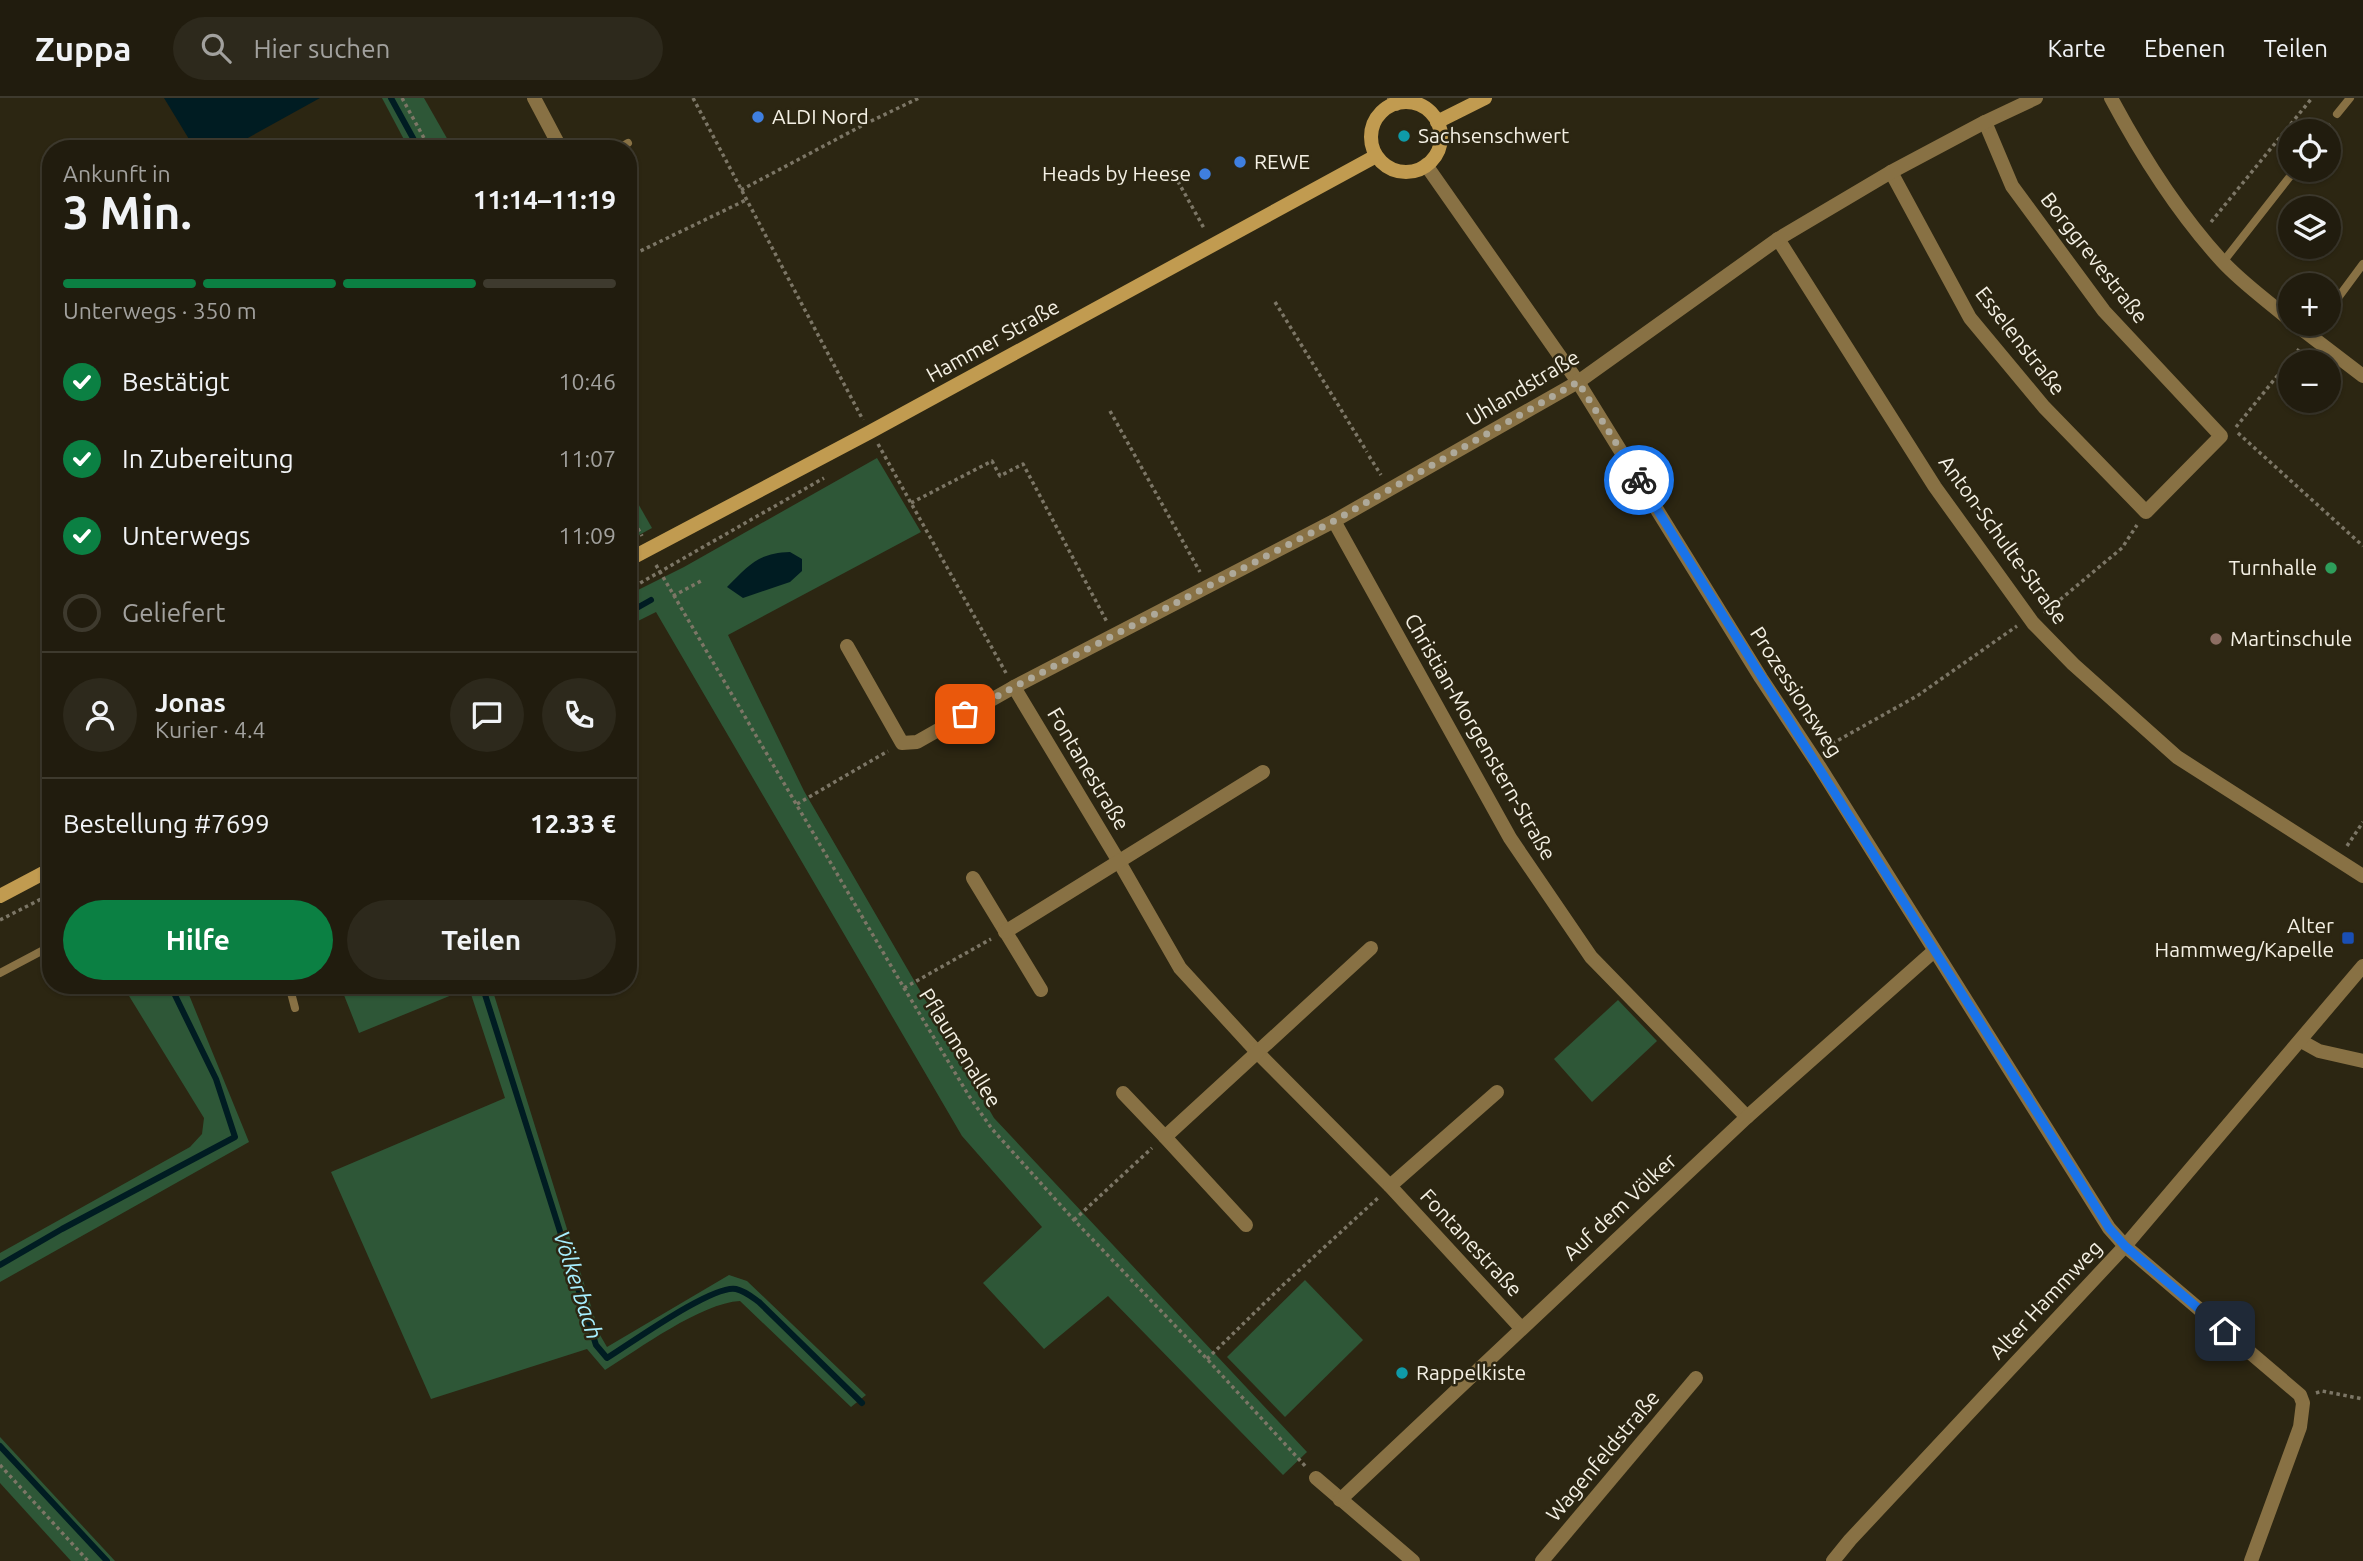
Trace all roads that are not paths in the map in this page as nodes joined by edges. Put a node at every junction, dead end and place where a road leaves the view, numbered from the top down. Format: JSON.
{"nodes":[{"id":1,"x":534,"y":98,"type":"edge"},
{"id":2,"x":1485,"y":98,"type":"edge"},
{"id":3,"x":2036,"y":98,"type":"edge"},
{"id":4,"x":2111,"y":98,"type":"edge"},
{"id":5,"x":2350,"y":98,"type":"edge"},
{"id":6,"x":1395,"y":101,"type":"edge"},
{"id":7,"x":2337,"y":114,"type":"dead end"},
{"id":8,"x":1437,"y":122,"type":"junction"},
{"id":9,"x":1985,"y":122,"type":"junction"},
{"id":10,"x":556,"y":140,"type":"edge"},
{"id":11,"x":1376,"y":156,"type":"junction"},
{"id":12,"x":1426,"y":165,"type":"junction"},
{"id":13,"x":1891,"y":172,"type":"junction"},
{"id":14,"x":2286,"y":182,"type":"edge"},
{"id":15,"x":1778,"y":239,"type":"junction"},
{"id":16,"x":2223,"y":262,"type":"junction"},
{"id":17,"x":2363,"y":264,"type":"edge"},
{"id":18,"x":2341,"y":294,"type":"edge"},
{"id":19,"x":2278,"y":309,"type":"edge"},
{"id":20,"x":2309,"y":336,"type":"edge"},
{"id":21,"x":2363,"y":376,"type":"edge"},
{"id":22,"x":1578,"y":382,"type":"junction"},
{"id":23,"x":2146,"y":512,"type":"joint"},
{"id":24,"x":1334,"y":521,"type":"junction"},
{"id":25,"x":637,"y":556,"type":"edge"},
{"id":26,"x":847,"y":646,"type":"dead end"},
{"id":27,"x":1014,"y":687,"type":"junction"},
{"id":28,"x":1263,"y":772,"type":"dead end"},
{"id":29,"x":1118,"y":860,"type":"junction"},
{"id":30,"x":42,"y":874,"type":"edge"},
{"id":31,"x":2363,"y":876,"type":"edge"},
{"id":32,"x":973,"y":878,"type":"dead end"},
{"id":33,"x":0,"y":896,"type":"edge"},
{"id":34,"x":1005,"y":932,"type":"junction"},
{"id":35,"x":1371,"y":948,"type":"dead end"},
{"id":36,"x":1934,"y":950,"type":"junction"},
{"id":37,"x":42,"y":951,"type":"edge"},
{"id":38,"x":2363,"y":966,"type":"edge"},
{"id":39,"x":0,"y":973,"type":"edge"},
{"id":40,"x":1041,"y":990,"type":"dead end"},
{"id":41,"x":291,"y":994,"type":"edge"},
{"id":42,"x":295,"y":1008,"type":"dead end"},
{"id":43,"x":2301,"y":1041,"type":"junction"},
{"id":44,"x":1258,"y":1053,"type":"junction"},
{"id":45,"x":2363,"y":1061,"type":"edge"},
{"id":46,"x":1497,"y":1092,"type":"dead end"},
{"id":47,"x":1123,"y":1093,"type":"dead end"},
{"id":48,"x":1747,"y":1117,"type":"junction"},
{"id":49,"x":1165,"y":1137,"type":"junction"},
{"id":50,"x":1391,"y":1186,"type":"junction"},
{"id":51,"x":1246,"y":1225,"type":"dead end"},
{"id":52,"x":2125,"y":1246,"type":"junction"},
{"id":53,"x":1521,"y":1328,"type":"junction"},
{"id":54,"x":1696,"y":1378,"type":"dead end"},
{"id":55,"x":1316,"y":1478,"type":"road end"},
{"id":56,"x":1340,"y":1500,"type":"junction"},
{"id":57,"x":1413,"y":1561,"type":"edge"},
{"id":58,"x":1542,"y":1561,"type":"edge"},
{"id":59,"x":1833,"y":1561,"type":"edge"},
{"id":60,"x":2251,"y":1561,"type":"edge"}],
"edges":[{"from":1,"to":10,"type":"street"},
{"from":2,"to":8,"type":"main road"},
{"from":3,"to":9,"type":"street","name":"Uhlandstraße"},
{"from":4,"to":16,"type":"street"},
{"from":5,"to":7,"type":"lane"},
{"from":6,"to":8,"type":"main road"},
{"from":6,"to":11,"type":"main road"},
{"from":8,"to":12,"type":"main road"},
{"from":9,"to":13,"type":"street","name":"Uhlandstraße"},
{"from":9,"to":23,"type":"street","name":"Borggrevestraße"},
{"from":11,"to":12,"type":"main road"},
{"from":11,"to":25,"type":"main road","name":"Hammer Straße"},
{"from":12,"to":22,"type":"street","name":"Prozessionsweg"},
{"from":13,"to":15,"type":"street","name":"Uhlandstraße"},
{"from":13,"to":23,"type":"street","name":"Esselenstraße"},
{"from":14,"to":16,"type":"lane"},
{"from":15,"to":22,"type":"street","name":"Uhlandstraße"},
{"from":15,"to":31,"type":"street","name":"Anton-Schulte-Straße"},
{"from":16,"to":19,"type":"street"},
{"from":17,"to":18,"type":"lane"},
{"from":20,"to":21,"type":"street"},
{"from":22,"to":24,"type":"street","name":"Uhlandstraße"},
{"from":22,"to":36,"type":"street","name":"Prozessionsweg"},
{"from":24,"to":27,"type":"street","name":"Uhlandstraße"},
{"from":24,"to":48,"type":"street","name":"Christian-Morgenstern-Straße"},
{"from":26,"to":27,"type":"street"},
{"from":27,"to":29,"type":"street","name":"Fontanestraße"},
{"from":28,"to":29,"type":"street","name":"Fontanestraße"},
{"from":29,"to":34,"type":"street","name":"Fontanestraße"},
{"from":29,"to":44,"type":"street","name":"Fontanestraße"},
{"from":30,"to":33,"type":"main road"},
{"from":32,"to":34,"type":"street"},
{"from":34,"to":40,"type":"street"},
{"from":35,"to":44,"type":"street"},
{"from":36,"to":48,"type":"street","name":"Auf dem Völker"},
{"from":36,"to":52,"type":"street","name":"Prozessionsweg"},
{"from":37,"to":39,"type":"lane"},
{"from":38,"to":43,"type":"street","name":"Alter Hammweg"},
{"from":41,"to":42,"type":"lane"},
{"from":43,"to":45,"type":"street"},
{"from":43,"to":52,"type":"street","name":"Alter Hammweg"},
{"from":44,"to":49,"type":"street"},
{"from":44,"to":50,"type":"street","name":"Fontanestraße"},
{"from":46,"to":50,"type":"street","name":"Fontanestraße"},
{"from":47,"to":49,"type":"street"},
{"from":48,"to":53,"type":"street","name":"Auf dem Völker"},
{"from":49,"to":51,"type":"street"},
{"from":50,"to":53,"type":"street","name":"Fontanestraße"},
{"from":52,"to":59,"type":"street","name":"Alter Hammweg"},
{"from":52,"to":60,"type":"street","name":"Prozessionsweg"},
{"from":53,"to":56,"type":"street","name":"Auf dem Völker"},
{"from":54,"to":58,"type":"street","name":"Wagenfeldstraße"},
{"from":55,"to":56,"type":"street"},
{"from":56,"to":57,"type":"street"}]}
